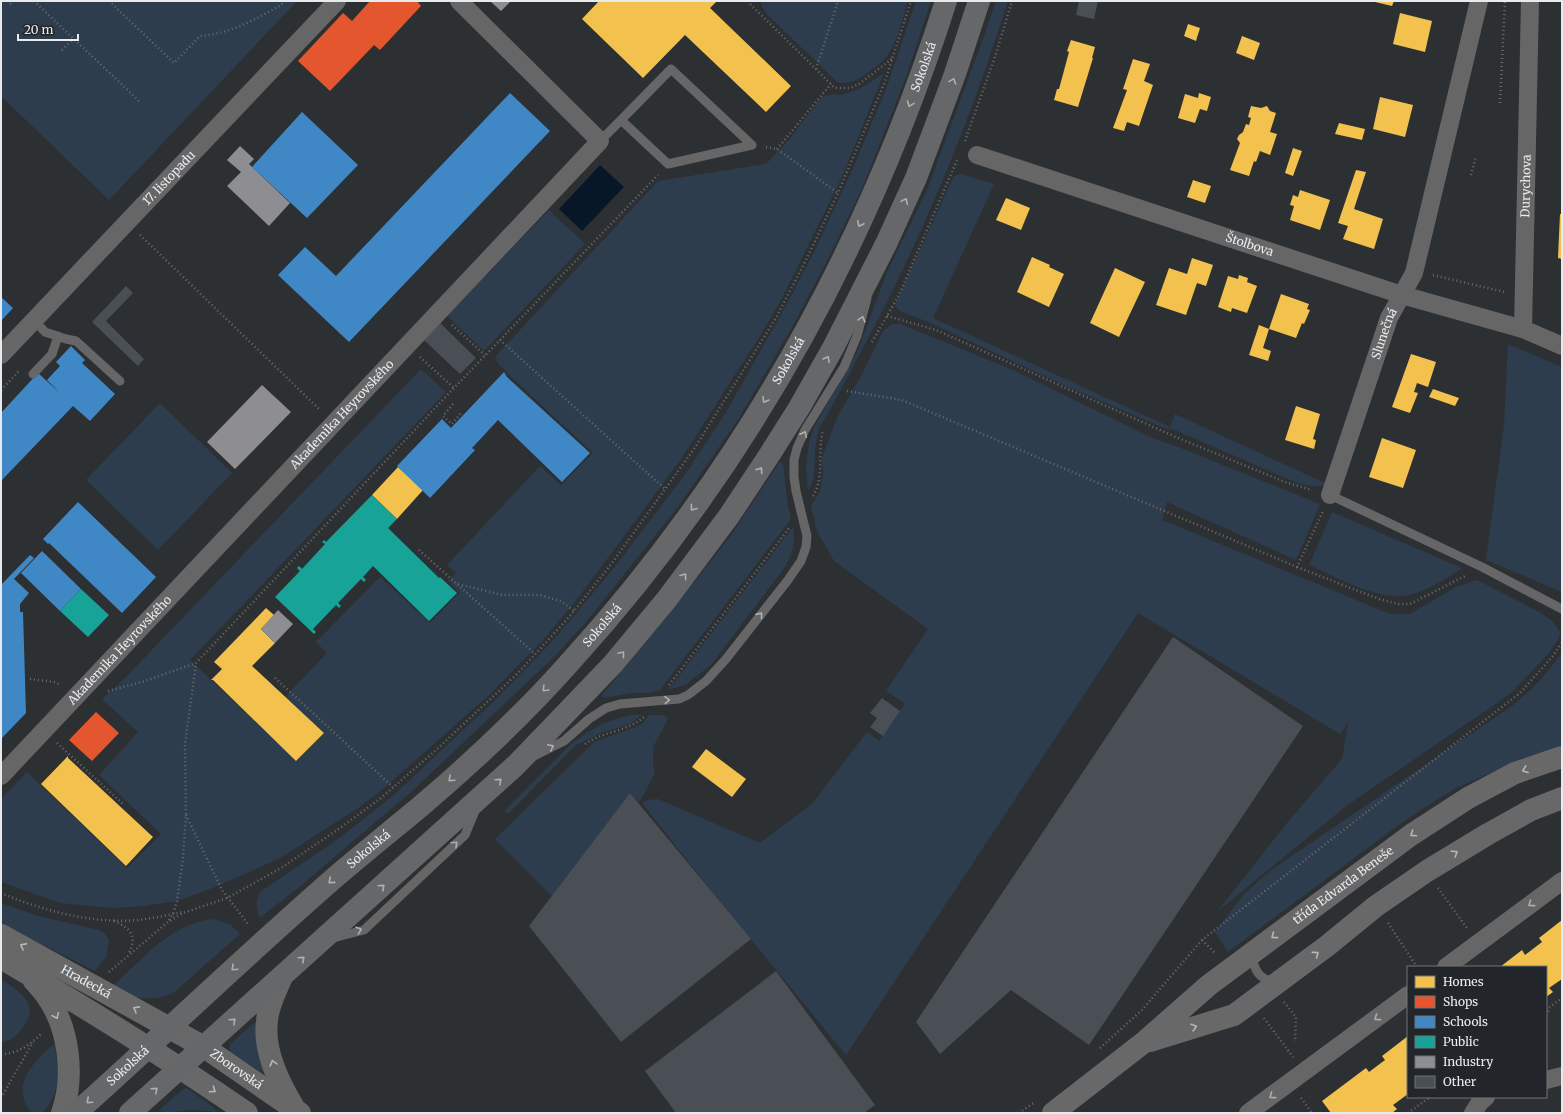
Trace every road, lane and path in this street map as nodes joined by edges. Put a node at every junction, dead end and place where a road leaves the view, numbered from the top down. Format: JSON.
{"nodes":[{"id":1,"x":13,"y":1,"type":"edge"},
{"id":2,"x":34,"y":1,"type":"edge"},
{"id":3,"x":109,"y":1,"type":"edge"},
{"id":4,"x":285,"y":1,"type":"edge"},
{"id":5,"x":337,"y":1,"type":"edge"},
{"id":6,"x":459,"y":1,"type":"edge"},
{"id":7,"x":748,"y":1,"type":"edge"},
{"id":8,"x":838,"y":1,"type":"edge"},
{"id":9,"x":911,"y":1,"type":"edge"},
{"id":10,"x":946,"y":1,"type":"edge"},
{"id":11,"x":979,"y":1,"type":"edge"},
{"id":12,"x":1479,"y":1,"type":"edge"},
{"id":13,"x":1505,"y":1,"type":"edge"},
{"id":14,"x":1530,"y":1,"type":"edge"},
{"id":15,"x":10,"y":4,"type":"dead end"},
{"id":16,"x":73,"y":39,"type":"junction"},
{"id":17,"x":62,"y":50,"type":"dead end"},
{"id":18,"x":894,"y":57,"type":"junction"},
{"id":19,"x":816,"y":69,"type":"junction"},
{"id":20,"x":831,"y":84,"type":"junction"},
{"id":21,"x":139,"y":100,"type":"dead end"},
{"id":22,"x":1500,"y":103,"type":"dead end"},
{"id":23,"x":621,"y":120,"type":"junction"},
{"id":24,"x":600,"y":142,"type":"junction"},
{"id":25,"x":752,"y":146,"type":"junction"},
{"id":26,"x":777,"y":148,"type":"junction"},
{"id":27,"x":977,"y":155,"type":"dead end"},
{"id":28,"x":1476,"y":156,"type":"dead end"},
{"id":29,"x":668,"y":164,"type":"junction"},
{"id":30,"x":1471,"y":175,"type":"dead end"},
{"id":31,"x":838,"y":193,"type":"junction"},
{"id":32,"x":127,"y":223,"type":"junction"},
{"id":33,"x":870,"y":275,"type":"junction"},
{"id":34,"x":1406,"y":288,"type":"junction"},
{"id":35,"x":1524,"y":297,"type":"junction"},
{"id":36,"x":438,"y":312,"type":"junction"},
{"id":37,"x":886,"y":316,"type":"dead end"},
{"id":38,"x":34,"y":320,"type":"junction"},
{"id":39,"x":1523,"y":329,"type":"junction"},
{"id":40,"x":58,"y":336,"type":"junction"},
{"id":41,"x":500,"y":340,"type":"junction"},
{"id":42,"x":407,"y":345,"type":"junction"},
{"id":43,"x":1562,"y":346,"type":"edge"},
{"id":44,"x":1,"y":355,"type":"edge"},
{"id":45,"x":485,"y":355,"type":"junction"},
{"id":46,"x":33,"y":374,"type":"dead end"},
{"id":47,"x":120,"y":380,"type":"dead end"},
{"id":48,"x":454,"y":388,"type":"junction"},
{"id":49,"x":845,"y":390,"type":"dead end"},
{"id":50,"x":453,"y":404,"type":"dead end"},
{"id":51,"x":462,"y":412,"type":"dead end"},
{"id":52,"x":334,"y":423,"type":"junction"},
{"id":53,"x":665,"y":489,"type":"junction"},
{"id":54,"x":1330,"y":495,"type":"junction"},
{"id":55,"x":419,"y":550,"type":"dead end"},
{"id":56,"x":1297,"y":568,"type":"junction"},
{"id":57,"x":1486,"y":569,"type":"junction"},
{"id":58,"x":457,"y":583,"type":"junction"},
{"id":59,"x":1562,"y":609,"type":"edge"},
{"id":60,"x":574,"y":611,"type":"junction"},
{"id":61,"x":1562,"y":642,"type":"edge"},
{"id":62,"x":535,"y":654,"type":"junction"},
{"id":63,"x":275,"y":678,"type":"dead end"},
{"id":64,"x":658,"y":701,"type":"junction"},
{"id":65,"x":44,"y":731,"type":"junction"},
{"id":66,"x":583,"y":746,"type":"dead end"},
{"id":67,"x":1562,"y":757,"type":"edge"},
{"id":68,"x":516,"y":765,"type":"junction"},
{"id":69,"x":1,"y":776,"type":"edge"},
{"id":70,"x":393,"y":787,"type":"junction"},
{"id":71,"x":1562,"y":798,"type":"edge"},
{"id":72,"x":123,"y":804,"type":"dead end"},
{"id":73,"x":186,"y":815,"type":"junction"},
{"id":74,"x":1427,"y":871,"type":"junction"},
{"id":75,"x":1562,"y":881,"type":"edge"},
{"id":76,"x":1,"y":893,"type":"edge"},
{"id":77,"x":227,"y":898,"type":"junction"},
{"id":78,"x":1376,"y":906,"type":"junction"},
{"id":79,"x":200,"y":908,"type":"junction"},
{"id":80,"x":173,"y":914,"type":"junction"},
{"id":81,"x":112,"y":920,"type":"junction"},
{"id":82,"x":168,"y":922,"type":"junction"},
{"id":83,"x":248,"y":924,"type":"dead end"},
{"id":84,"x":1,"y":935,"type":"edge"},
{"id":85,"x":1202,"y":940,"type":"junction"},
{"id":86,"x":1478,"y":943,"type":"junction"},
{"id":87,"x":1252,"y":953,"type":"junction"},
{"id":88,"x":1217,"y":955,"type":"dead end"},
{"id":89,"x":128,"y":956,"type":"junction"},
{"id":90,"x":1,"y":958,"type":"edge"},
{"id":91,"x":1416,"y":966,"type":"edge"},
{"id":92,"x":1447,"y":966,"type":"edge"},
{"id":93,"x":26,"y":972,"type":"junction"},
{"id":94,"x":104,"y":976,"type":"dead end"},
{"id":95,"x":282,"y":977,"type":"junction"},
{"id":96,"x":1274,"y":985,"type":"junction"},
{"id":97,"x":1407,"y":996,"type":"edge"},
{"id":98,"x":1562,"y":998,"type":"edge"},
{"id":99,"x":1551,"y":1007,"type":"junction"},
{"id":100,"x":1547,"y":1009,"type":"edge"},
{"id":101,"x":1142,"y":1010,"type":"dead end"},
{"id":102,"x":1547,"y":1013,"type":"edge"},
{"id":103,"x":1264,"y":1017,"type":"dead end"},
{"id":104,"x":170,"y":1028,"type":"junction"},
{"id":105,"x":43,"y":1031,"type":"dead end"},
{"id":106,"x":33,"y":1042,"type":"junction"},
{"id":107,"x":1295,"y":1042,"type":"dead end"},
{"id":108,"x":1143,"y":1043,"type":"junction"},
{"id":109,"x":149,"y":1047,"type":"junction"},
{"id":110,"x":204,"y":1047,"type":"junction"},
{"id":111,"x":1,"y":1054,"type":"edge"},
{"id":112,"x":180,"y":1068,"type":"junction"},
{"id":113,"x":1304,"y":1071,"type":"junction"},
{"id":114,"x":1562,"y":1076,"type":"edge"},
{"id":115,"x":1547,"y":1080,"type":"edge"},
{"id":116,"x":1,"y":1098,"type":"edge"},
{"id":117,"x":1429,"y":1098,"type":"edge"},
{"id":118,"x":1485,"y":1098,"type":"edge"},
{"id":119,"x":1067,"y":1105,"type":"edge"},
{"id":120,"x":298,"y":1112,"type":"edge"},
{"id":121,"x":62,"y":1113,"type":"edge"},
{"id":122,"x":76,"y":1113,"type":"edge"},
{"id":123,"x":130,"y":1113,"type":"edge"},
{"id":124,"x":247,"y":1113,"type":"edge"},
{"id":125,"x":1053,"y":1113,"type":"edge"},
{"id":126,"x":1248,"y":1113,"type":"edge"},
{"id":127,"x":1408,"y":1113,"type":"edge"},
{"id":128,"x":1473,"y":1113,"type":"edge"}],
"edges":[{"from":1,"to":15,"type":"path"},
{"from":2,"to":16,"type":"path"},
{"from":3,"to":4,"type":"path"},
{"from":5,"to":32,"type":"street","name":"17. listopadu"},
{"from":6,"to":24,"type":"street"},
{"from":7,"to":19,"type":"path"},
{"from":8,"to":19,"type":"path"},
{"from":9,"to":18,"type":"path"},
{"from":10,"to":104,"type":"main road","name":"Sokolská","one_way":true},
{"from":33,"to":11,"type":"main road","one_way":true},
{"from":12,"to":34,"type":"street","name":"Slunečná"},
{"from":13,"to":22,"type":"path"},
{"from":14,"to":35,"type":"street","name":"Durychova"},
{"from":16,"to":17,"type":"path"},
{"from":16,"to":21,"type":"path"},
{"from":18,"to":20,"type":"path"},
{"from":18,"to":31,"type":"path"},
{"from":19,"to":20,"type":"path"},
{"from":20,"to":26,"type":"path"},
{"from":23,"to":24,"type":"lane"},
{"from":23,"to":25,"type":"lane"},
{"from":23,"to":29,"type":"lane"},
{"from":24,"to":36,"type":"street","name":"Akademika Heyrovského"},
{"from":25,"to":26,"type":"path"},
{"from":25,"to":29,"type":"lane"},
{"from":26,"to":31,"type":"path"},
{"from":27,"to":34,"type":"street","name":"Štolbova"},
{"from":28,"to":30,"type":"path"},
{"from":29,"to":41,"type":"path"},
{"from":31,"to":53,"type":"path"},
{"from":32,"to":38,"type":"street","name":"17. listopadu"},
{"from":32,"to":52,"type":"path"},
{"from":64,"to":33,"type":"lane","one_way":true},
{"from":68,"to":33,"type":"main road","one_way":true},
{"from":34,"to":35,"type":"path"},
{"from":34,"to":39,"type":"street","name":"Štolbova"},
{"from":34,"to":54,"type":"street","name":"Slunečná"},
{"from":35,"to":39,"type":"street","name":"Durychova"},
{"from":36,"to":42,"type":"street","name":"Akademika Heyrovského"},
{"from":36,"to":45,"type":"path"},
{"from":37,"to":54,"type":"path"},
{"from":38,"to":40,"type":"lane"},
{"from":38,"to":44,"type":"street","name":"17. listopadu"},
{"from":39,"to":43,"type":"street"},
{"from":40,"to":46,"type":"lane"},
{"from":40,"to":47,"type":"lane"},
{"from":41,"to":45,"type":"path"},
{"from":41,"to":53,"type":"path"},
{"from":42,"to":48,"type":"path"},
{"from":42,"to":52,"type":"street","name":"Akademika Heyrovského"},
{"from":45,"to":48,"type":"path"},
{"from":48,"to":73,"type":"path"},
{"from":49,"to":56,"type":"path"},
{"from":50,"to":51,"type":"path"},
{"from":52,"to":65,"type":"street","name":"Akademika Heyrovského"},
{"from":53,"to":60,"type":"path"},
{"from":54,"to":56,"type":"path"},
{"from":54,"to":57,"type":"lane"},
{"from":55,"to":58,"type":"path"},
{"from":56,"to":57,"type":"path"},
{"from":57,"to":59,"type":"lane"},
{"from":58,"to":60,"type":"path"},
{"from":58,"to":62,"type":"path"},
{"from":60,"to":62,"type":"path"},
{"from":61,"to":85,"type":"path"},
{"from":62,"to":70,"type":"path"},
{"from":63,"to":70,"type":"path"},
{"from":64,"to":66,"type":"path"},
{"from":68,"to":64,"type":"lane","one_way":true},
{"from":65,"to":69,"type":"street","name":"Akademika Heyrovského"},
{"from":65,"to":72,"type":"path"},
{"from":67,"to":87,"type":"street","name":"třída Edvarda Beneše","one_way":true},
{"from":95,"to":68,"type":"main road","one_way":true},
{"from":70,"to":77,"type":"path"},
{"from":74,"to":71,"type":"street","name":"třída Edvarda Beneše","one_way":true},
{"from":73,"to":77,"type":"path"},
{"from":73,"to":80,"type":"path"},
{"from":74,"to":78,"type":"street","name":"třída Edvarda Beneše"},
{"from":74,"to":86,"type":"path"},
{"from":75,"to":86,"type":"street","one_way":true},
{"from":76,"to":81,"type":"path"},
{"from":77,"to":79,"type":"path"},
{"from":77,"to":83,"type":"path"},
{"from":78,"to":91,"type":"path"},
{"from":96,"to":78,"type":"street","name":"třída Edvarda Beneše","one_way":true},
{"from":79,"to":80,"type":"path"},
{"from":79,"to":82,"type":"path"},
{"from":80,"to":81,"type":"path"},
{"from":80,"to":82,"type":"path"},
{"from":81,"to":89,"type":"path"},
{"from":82,"to":89,"type":"path"},
{"from":104,"to":84,"type":"street","name":"Hradecká","one_way":true},
{"from":85,"to":88,"type":"path"},
{"from":85,"to":101,"type":"path"},
{"from":86,"to":92,"type":"street"},
{"from":87,"to":96,"type":"lane"},
{"from":87,"to":108,"type":"street","name":"třída Edvarda Beneše"},
{"from":89,"to":94,"type":"path"},
{"from":90,"to":93,"type":"street","name":"Hradecká"},
{"from":93,"to":109,"type":"street","name":"Hradecká"},
{"from":93,"to":121,"type":"street","one_way":true},
{"from":110,"to":95,"type":"main road","one_way":true},
{"from":120,"to":95,"type":"street","one_way":true},
{"from":96,"to":107,"type":"path"},
{"from":108,"to":96,"type":"street","name":"třída Edvarda Beneše","one_way":true},
{"from":97,"to":113,"type":"street","one_way":true},
{"from":98,"to":99,"type":"path"},
{"from":99,"to":100,"type":"path"},
{"from":99,"to":102,"type":"path"},
{"from":103,"to":113,"type":"path"},
{"from":104,"to":109,"type":"main road","name":"Sokolská"},
{"from":104,"to":110,"type":"street","name":"Zborovská"},
{"from":105,"to":106,"type":"path"},
{"from":106,"to":111,"type":"path"},
{"from":106,"to":116,"type":"path"},
{"from":108,"to":119,"type":"street","name":"třída Edvarda Beneše"},
{"from":109,"to":112,"type":"street"},
{"from":109,"to":122,"type":"main road","name":"Sokolská","one_way":true},
{"from":110,"to":112,"type":"main road"},
{"from":110,"to":120,"type":"street","name":"Zborovská"},
{"from":123,"to":112,"type":"main road","one_way":true},
{"from":112,"to":124,"type":"street","one_way":true},
{"from":113,"to":126,"type":"street","one_way":true},
{"from":114,"to":115,"type":"street"},
{"from":117,"to":127,"type":"path"},
{"from":118,"to":128,"type":"street"},
{"from":119,"to":125,"type":"street","name":"třída Edvarda Beneše"}]}
